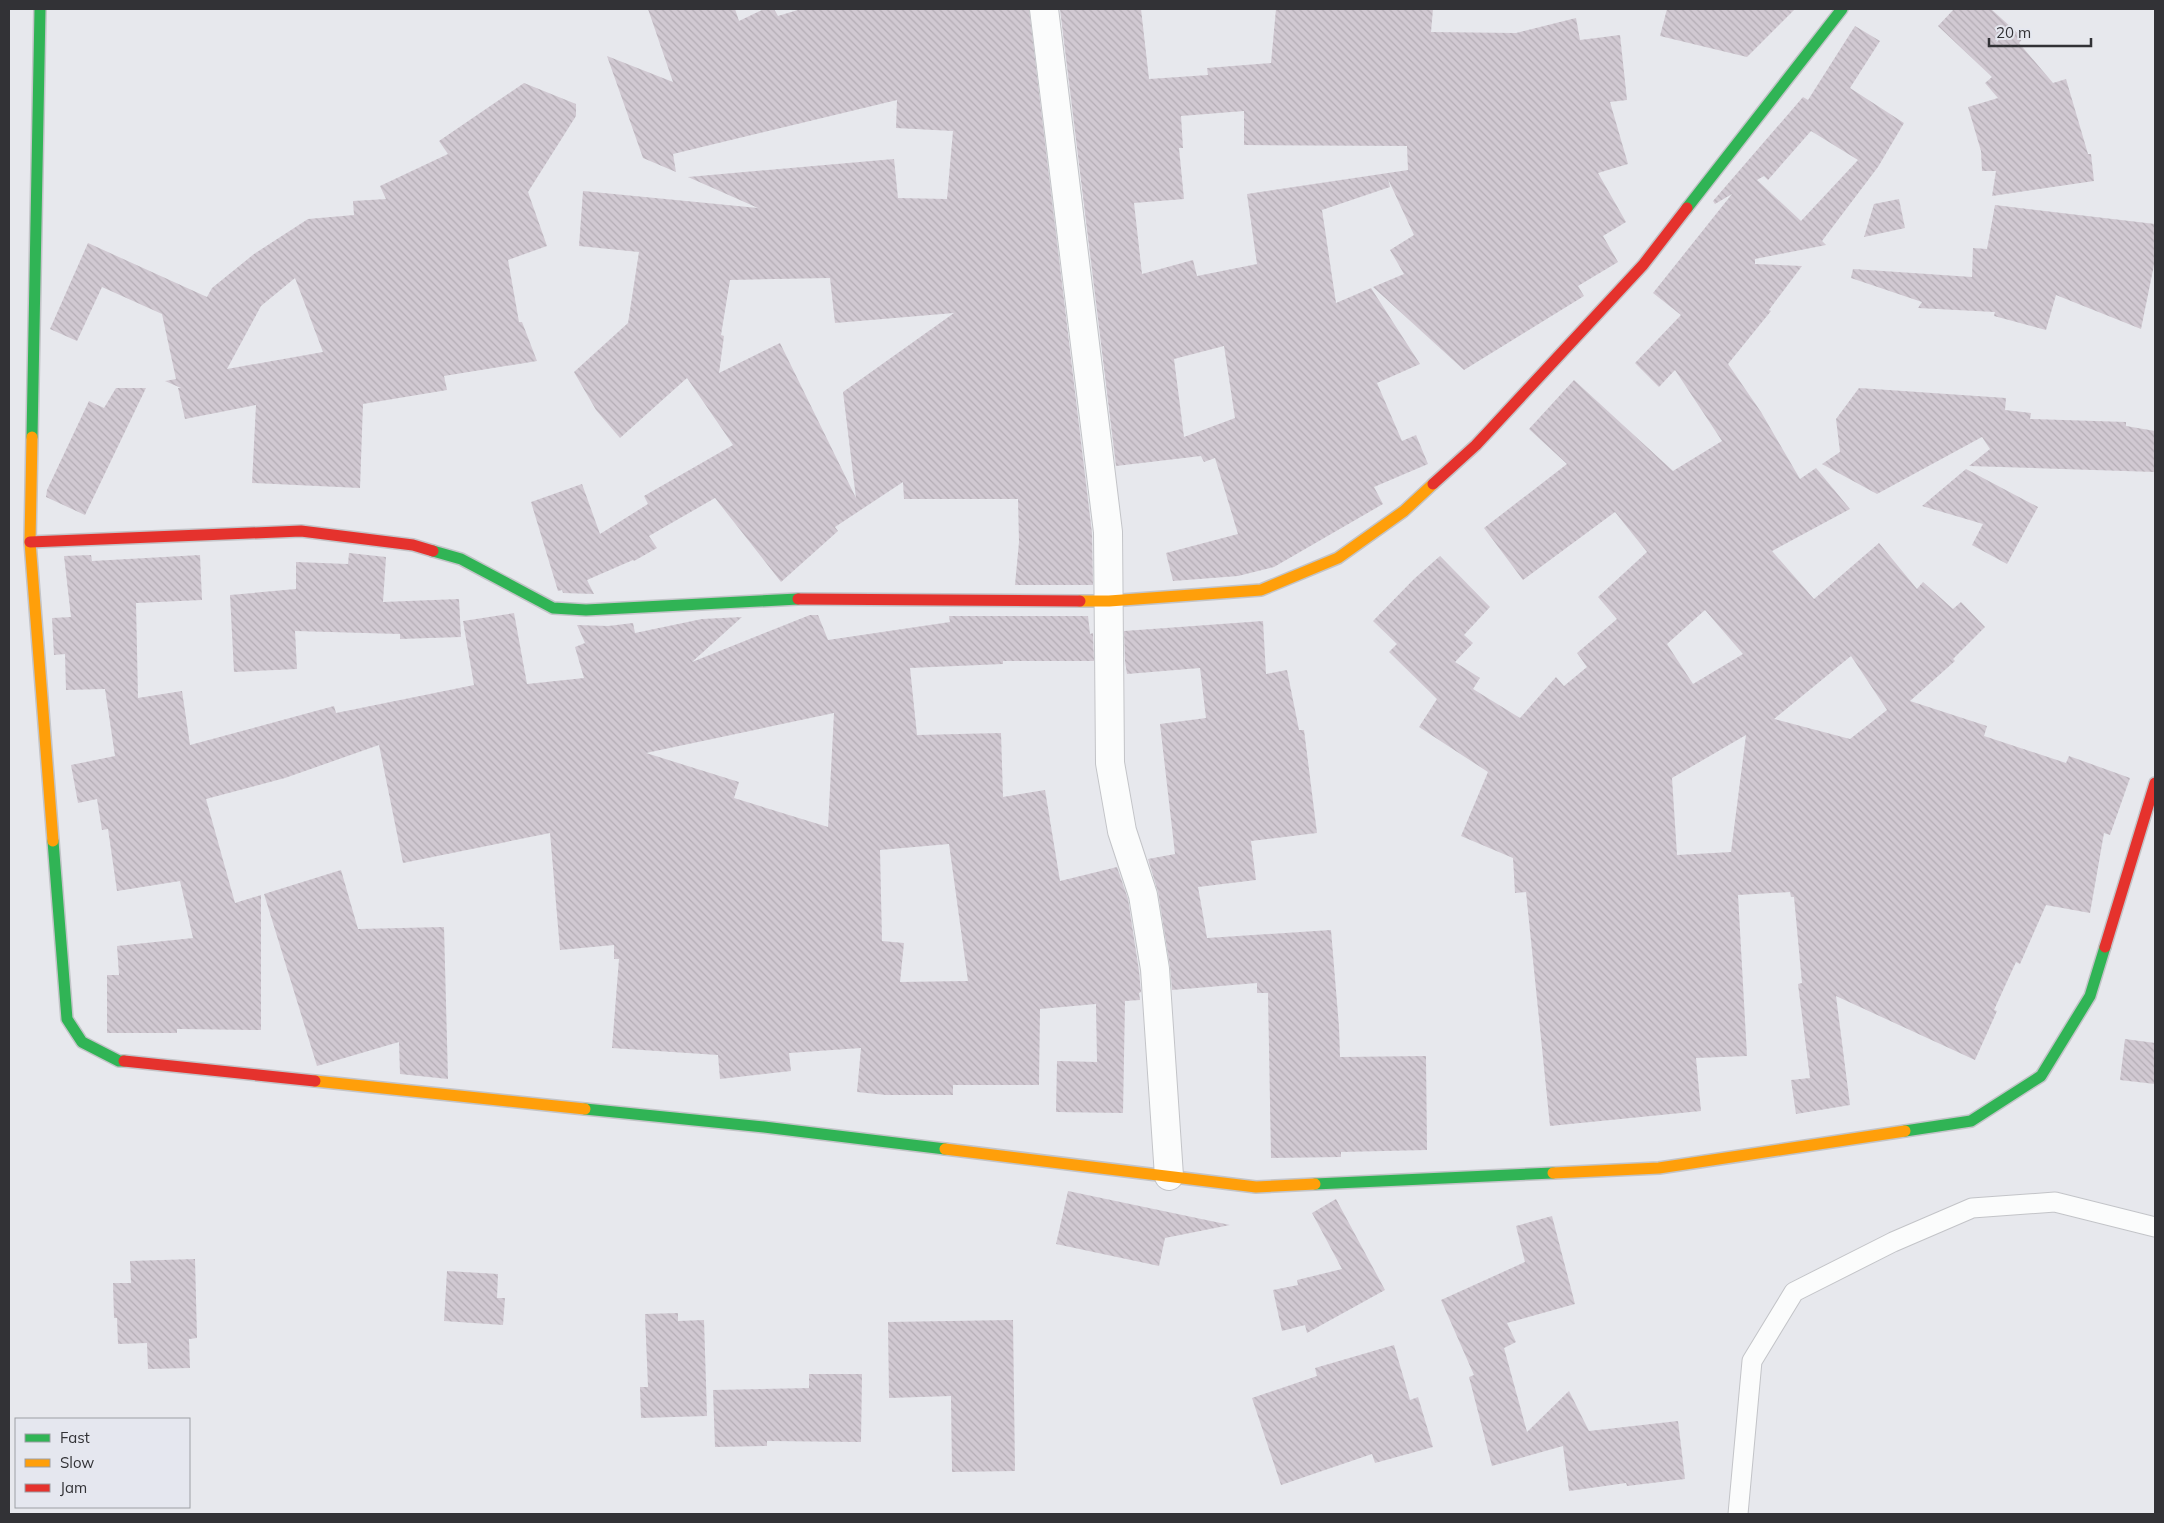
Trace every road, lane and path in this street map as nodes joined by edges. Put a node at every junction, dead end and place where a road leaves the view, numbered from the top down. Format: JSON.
{"nodes":[{"id":1,"x":40,"y":9,"type":"edge"},
{"id":2,"x":1044,"y":9,"type":"edge"},
{"id":3,"x":1842,"y":9,"type":"edge"},
{"id":4,"x":30,"y":542,"type":"junction"},
{"id":5,"x":1109,"y":601,"type":"junction"},
{"id":6,"x":2155,"y":784,"type":"edge"},
{"id":7,"x":1169,"y":1176,"type":"junction"},
{"id":8,"x":2155,"y":1227,"type":"edge"},
{"id":9,"x":1738,"y":1514,"type":"edge"}],
"edges":[{"from":1,"to":4,"type":"street"},
{"from":2,"to":5,"type":"street"},
{"from":3,"to":5,"type":"street"},
{"from":4,"to":5,"type":"street"},
{"from":4,"to":7,"type":"street"},
{"from":5,"to":7,"type":"street"},
{"from":6,"to":7,"type":"street"},
{"from":8,"to":9,"type":"lane"}]}
